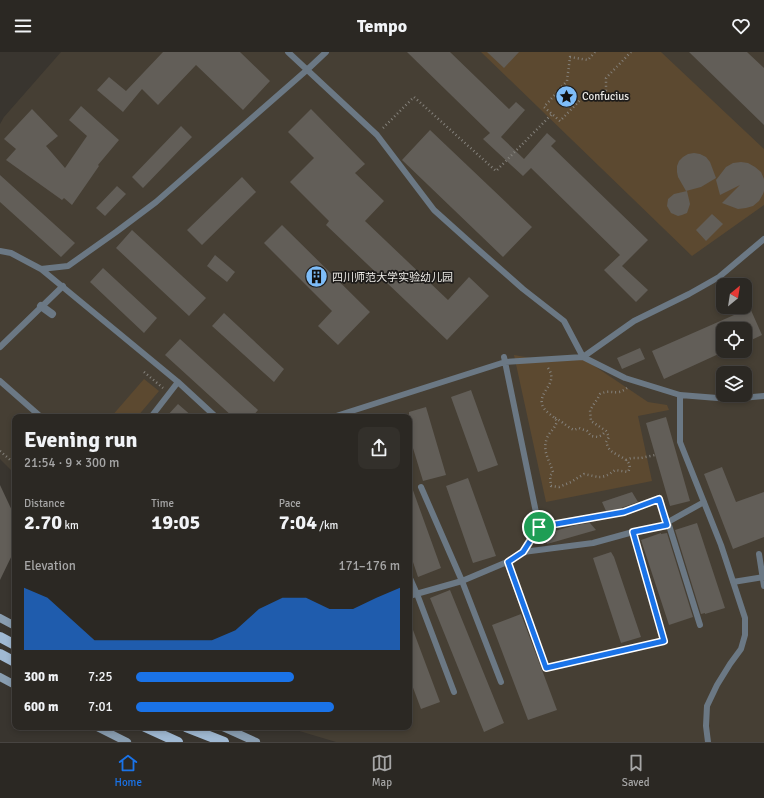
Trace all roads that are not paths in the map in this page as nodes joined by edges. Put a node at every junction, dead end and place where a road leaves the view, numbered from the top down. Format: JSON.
{"nodes":[{"id":1,"x":288,"y":52,"type":"edge"},
{"id":2,"x":326,"y":52,"type":"edge"},
{"id":3,"x":308,"y":70,"type":"junction"},
{"id":4,"x":764,"y":239,"type":"edge"},
{"id":5,"x":0,"y":251,"type":"edge"},
{"id":6,"x":41,"y":269,"type":"junction"},
{"id":7,"x":63,"y":286,"type":"junction"},
{"id":8,"x":41,"y":306,"type":"junction"},
{"id":9,"x":52,"y":314,"type":"dead end"},
{"id":10,"x":0,"y":347,"type":"edge"},
{"id":11,"x":583,"y":357,"type":"junction"},
{"id":12,"x":504,"y":359,"type":"junction"},
{"id":13,"x":0,"y":381,"type":"edge"},
{"id":14,"x":178,"y":382,"type":"junction"},
{"id":15,"x":680,"y":394,"type":"junction"},
{"id":16,"x":764,"y":396,"type":"edge"},
{"id":17,"x":38,"y":414,"type":"edge"},
{"id":18,"x":153,"y":414,"type":"edge"},
{"id":19,"x":213,"y":414,"type":"edge"},
{"id":20,"x":342,"y":414,"type":"edge"},
{"id":21,"x":421,"y":487,"type":"dead end"},
{"id":22,"x":704,"y":502,"type":"junction"},
{"id":23,"x":668,"y":523,"type":"junction"},
{"id":24,"x":539,"y":527,"type":"junction"},
{"id":25,"x":633,"y":532,"type":"junction"},
{"id":26,"x":523,"y":552,"type":"junction"},
{"id":27,"x":759,"y":554,"type":"dead end"},
{"id":28,"x":508,"y":562,"type":"junction"},
{"id":29,"x":763,"y":577,"type":"edge"},
{"id":30,"x":462,"y":581,"type":"junction"},
{"id":31,"x":733,"y":582,"type":"junction"},
{"id":32,"x":412,"y":583,"type":"edge"},
{"id":33,"x":764,"y":586,"type":"edge"},
{"id":34,"x":417,"y":594,"type":"junction"},
{"id":35,"x":412,"y":595,"type":"edge"},
{"id":36,"x":0,"y":618,"type":"edge"},
{"id":37,"x":12,"y":624,"type":"edge"},
{"id":38,"x":700,"y":625,"type":"dead end"},
{"id":39,"x":0,"y":637,"type":"edge"},
{"id":40,"x":12,"y":643,"type":"edge"},
{"id":41,"x":0,"y":654,"type":"edge"},
{"id":42,"x":12,"y":660,"type":"edge"},
{"id":43,"x":0,"y":677,"type":"edge"},
{"id":44,"x":501,"y":682,"type":"dead end"},
{"id":45,"x":12,"y":683,"type":"edge"},
{"id":46,"x":454,"y":692,"type":"dead end"},
{"id":47,"x":103,"y":730,"type":"edge"},
{"id":48,"x":152,"y":730,"type":"edge"},
{"id":49,"x":194,"y":730,"type":"edge"},
{"id":50,"x":230,"y":730,"type":"edge"},
{"id":51,"x":127,"y":742,"type":"edge"},
{"id":52,"x":178,"y":742,"type":"edge"},
{"id":53,"x":224,"y":742,"type":"edge"},
{"id":54,"x":256,"y":742,"type":"edge"},
{"id":55,"x":708,"y":742,"type":"edge"}],
"edges":[{"from":1,"to":3,"type":"lane"},
{"from":2,"to":3,"type":"lane"},
{"from":3,"to":6,"type":"lane"},
{"from":3,"to":11,"type":"lane"},
{"from":4,"to":11,"type":"lane"},
{"from":5,"to":6,"type":"lane"},
{"from":6,"to":7,"type":"lane"},
{"from":7,"to":8,"type":"lane"},
{"from":7,"to":14,"type":"lane"},
{"from":8,"to":9,"type":"street"},
{"from":8,"to":10,"type":"lane"},
{"from":11,"to":12,"type":"lane"},
{"from":11,"to":15,"type":"lane"},
{"from":12,"to":20,"type":"lane"},
{"from":12,"to":24,"type":"lane"},
{"from":13,"to":17,"type":"lane"},
{"from":14,"to":18,"type":"lane"},
{"from":14,"to":19,"type":"lane"},
{"from":15,"to":16,"type":"lane"},
{"from":15,"to":22,"type":"lane"},
{"from":21,"to":30,"type":"lane"},
{"from":22,"to":23,"type":"lane"},
{"from":22,"to":31,"type":"lane"},
{"from":23,"to":24,"type":"lane"},
{"from":23,"to":25,"type":"lane"},
{"from":23,"to":38,"type":"lane"},
{"from":24,"to":26,"type":"lane"},
{"from":25,"to":26,"type":"lane"},
{"from":25,"to":28,"type":"lane"},
{"from":26,"to":28,"type":"lane"},
{"from":27,"to":29,"type":"lane"},
{"from":28,"to":30,"type":"lane"},
{"from":29,"to":31,"type":"lane"},
{"from":29,"to":33,"type":"lane"},
{"from":30,"to":34,"type":"lane"},
{"from":30,"to":44,"type":"lane"},
{"from":31,"to":55,"type":"lane"},
{"from":32,"to":34,"type":"lane"},
{"from":34,"to":35,"type":"lane"},
{"from":34,"to":46,"type":"lane"},
{"from":36,"to":37,"type":"main road"},
{"from":39,"to":40,"type":"main road"},
{"from":41,"to":42,"type":"main road"},
{"from":43,"to":45,"type":"main road"},
{"from":47,"to":51,"type":"main road"},
{"from":48,"to":52,"type":"main road"},
{"from":49,"to":53,"type":"main road"},
{"from":50,"to":54,"type":"main road"}]}
